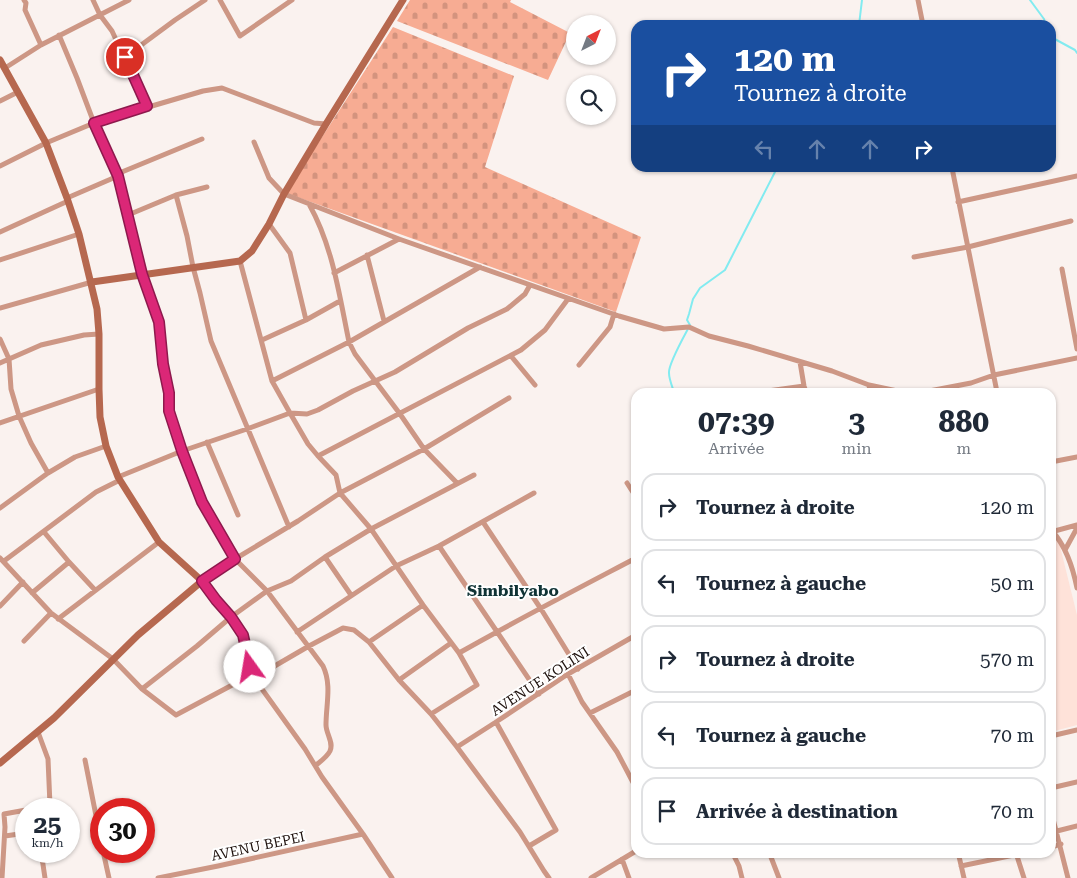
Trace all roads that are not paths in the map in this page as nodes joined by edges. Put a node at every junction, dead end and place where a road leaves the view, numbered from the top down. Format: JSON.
{"nodes":[{"id":1,"x":24,"y":0,"type":"edge"},
{"id":2,"x":93,"y":0,"type":"edge"},
{"id":3,"x":130,"y":0,"type":"edge"},
{"id":4,"x":205,"y":0,"type":"edge"},
{"id":5,"x":220,"y":0,"type":"edge"},
{"id":6,"x":292,"y":0,"type":"edge"},
{"id":7,"x":403,"y":0,"type":"edge"},
{"id":8,"x":918,"y":0,"type":"edge"},
{"id":9,"x":285,"y":2,"type":"edge"},
{"id":10,"x":100,"y":15,"type":"junction"},
{"id":11,"x":922,"y":20,"type":"edge"},
{"id":12,"x":59,"y":36,"type":"junction"},
{"id":13,"x":41,"y":45,"type":"junction"},
{"id":14,"x":125,"y":57,"type":"junction"},
{"id":15,"x":0,"y":60,"type":"edge"},
{"id":16,"x":5,"y":68,"type":"junction"},
{"id":17,"x":18,"y":92,"type":"junction"},
{"id":18,"x":0,"y":101,"type":"edge"},
{"id":19,"x":147,"y":106,"type":"junction"},
{"id":20,"x":94,"y":123,"type":"junction"},
{"id":21,"x":326,"y":124,"type":"junction"},
{"id":22,"x":202,"y":139,"type":"dead end"},
{"id":23,"x":254,"y":142,"type":"dead end"},
{"id":24,"x":46,"y":143,"type":"junction"},
{"id":25,"x":0,"y":166,"type":"edge"},
{"id":26,"x":953,"y":172,"type":"edge"},
{"id":27,"x":117,"y":175,"type":"junction"},
{"id":28,"x":1077,"y":176,"type":"edge"},
{"id":29,"x":207,"y":187,"type":"dead end"},
{"id":30,"x":284,"y":194,"type":"junction"},
{"id":31,"x":176,"y":195,"type":"junction"},
{"id":32,"x":68,"y":199,"type":"junction"},
{"id":33,"x":958,"y":202,"type":"junction"},
{"id":34,"x":309,"y":204,"type":"junction"},
{"id":35,"x":128,"y":215,"type":"junction"},
{"id":36,"x":1071,"y":221,"type":"dead end"},
{"id":37,"x":269,"y":224,"type":"junction"},
{"id":38,"x":0,"y":232,"type":"edge"},
{"id":39,"x":79,"y":234,"type":"junction"},
{"id":40,"x":399,"y":239,"type":"junction"},
{"id":41,"x":968,"y":247,"type":"junction"},
{"id":42,"x":367,"y":255,"type":"junction"},
{"id":43,"x":914,"y":257,"type":"dead end"},
{"id":44,"x":0,"y":260,"type":"edge"},
{"id":45,"x":240,"y":260,"type":"junction"},
{"id":46,"x":193,"y":267,"type":"junction"},
{"id":47,"x":480,"y":267,"type":"junction"},
{"id":48,"x":1062,"y":269,"type":"dead end"},
{"id":49,"x":334,"y":273,"type":"junction"},
{"id":50,"x":142,"y":274,"type":"junction"},
{"id":51,"x":92,"y":282,"type":"junction"},
{"id":52,"x":530,"y":285,"type":"junction"},
{"id":53,"x":568,"y":299,"type":"junction"},
{"id":54,"x":340,"y":301,"type":"junction"},
{"id":55,"x":0,"y":308,"type":"edge"},
{"id":56,"x":614,"y":314,"type":"junction"},
{"id":57,"x":306,"y":320,"type":"junction"},
{"id":58,"x":384,"y":321,"type":"junction"},
{"id":59,"x":99,"y":334,"type":"junction"},
{"id":60,"x":0,"y":339,"type":"edge"},
{"id":61,"x":262,"y":340,"type":"junction"},
{"id":62,"x":348,"y":342,"type":"junction"},
{"id":63,"x":1077,"y":348,"type":"edge"},
{"id":64,"x":511,"y":356,"type":"junction"},
{"id":65,"x":9,"y":358,"type":"junction"},
{"id":66,"x":1077,"y":358,"type":"edge"},
{"id":67,"x":0,"y":362,"type":"edge"},
{"id":68,"x":800,"y":362,"type":"junction"},
{"id":69,"x":579,"y":365,"type":"dead end"},
{"id":70,"x":994,"y":375,"type":"junction"},
{"id":71,"x":272,"y":381,"type":"junction"},
{"id":72,"x":375,"y":382,"type":"junction"},
{"id":73,"x":869,"y":384,"type":"junction"},
{"id":74,"x":535,"y":385,"type":"dead end"},
{"id":75,"x":804,"y":386,"type":"joint"},
{"id":76,"x":790,"y":388,"type":"edge"},
{"id":77,"x":870,"y":388,"type":"edge"},
{"id":78,"x":886,"y":388,"type":"edge"},
{"id":79,"x":945,"y":388,"type":"edge"},
{"id":80,"x":996,"y":388,"type":"edge"},
{"id":81,"x":99,"y":389,"type":"junction"},
{"id":82,"x":509,"y":398,"type":"dead end"},
{"id":83,"x":290,"y":413,"type":"junction"},
{"id":84,"x":400,"y":414,"type":"junction"},
{"id":85,"x":19,"y":416,"type":"junction"},
{"id":86,"x":0,"y":423,"type":"edge"},
{"id":87,"x":247,"y":429,"type":"junction"},
{"id":88,"x":208,"y":442,"type":"junction"},
{"id":89,"x":106,"y":446,"type":"junction"},
{"id":90,"x":424,"y":449,"type":"junction"},
{"id":91,"x":182,"y":451,"type":"junction"},
{"id":92,"x":318,"y":456,"type":"junction"},
{"id":93,"x":1077,"y":457,"type":"edge"},
{"id":94,"x":1056,"y":461,"type":"edge"},
{"id":95,"x":48,"y":473,"type":"junction"},
{"id":96,"x":474,"y":475,"type":"dead end"},
{"id":97,"x":119,"y":478,"type":"junction"},
{"id":98,"x":457,"y":483,"type":"junction"},
{"id":99,"x":627,"y":483,"type":"dead end"},
{"id":100,"x":631,"y":489,"type":"edge"},
{"id":101,"x":340,"y":493,"type":"junction"},
{"id":102,"x":534,"y":493,"type":"dead end"},
{"id":103,"x":0,"y":508,"type":"edge"},
{"id":104,"x":238,"y":515,"type":"dead end"},
{"id":105,"x":483,"y":522,"type":"junction"},
{"id":106,"x":1077,"y":526,"type":"edge"},
{"id":107,"x":289,"y":527,"type":"junction"},
{"id":108,"x":371,"y":529,"type":"junction"},
{"id":109,"x":1056,"y":531,"type":"edge"},
{"id":110,"x":44,"y":532,"type":"junction"},
{"id":111,"x":1056,"y":536,"type":"edge"},
{"id":112,"x":159,"y":542,"type":"junction"},
{"id":113,"x":439,"y":546,"type":"junction"},
{"id":114,"x":1065,"y":550,"type":"junction"},
{"id":115,"x":325,"y":557,"type":"junction"},
{"id":116,"x":235,"y":559,"type":"junction"},
{"id":117,"x":2,"y":560,"type":"edge"},
{"id":118,"x":631,"y":561,"type":"edge"},
{"id":119,"x":69,"y":562,"type":"junction"},
{"id":120,"x":396,"y":566,"type":"junction"},
{"id":121,"x":202,"y":581,"type":"junction"},
{"id":122,"x":23,"y":582,"type":"junction"},
{"id":123,"x":1077,"y":588,"type":"edge"},
{"id":124,"x":95,"y":590,"type":"junction"},
{"id":125,"x":267,"y":591,"type":"junction"},
{"id":126,"x":32,"y":593,"type":"junction"},
{"id":127,"x":351,"y":595,"type":"junction"},
{"id":128,"x":423,"y":605,"type":"junction"},
{"id":129,"x":0,"y":606,"type":"edge"},
{"id":130,"x":541,"y":609,"type":"junction"},
{"id":131,"x":51,"y":613,"type":"junction"},
{"id":132,"x":231,"y":617,"type":"junction"},
{"id":133,"x":58,"y":619,"type":"junction"},
{"id":134,"x":497,"y":631,"type":"junction"},
{"id":135,"x":298,"y":632,"type":"junction"},
{"id":136,"x":631,"y":638,"type":"edge"},
{"id":137,"x":24,"y":641,"type":"dead end"},
{"id":138,"x":369,"y":642,"type":"junction"},
{"id":139,"x":451,"y":643,"type":"junction"},
{"id":140,"x":308,"y":646,"type":"junction"},
{"id":141,"x":459,"y":653,"type":"junction"},
{"id":142,"x":113,"y":659,"type":"junction"},
{"id":143,"x":578,"y":669,"type":"junction"},
{"id":144,"x":568,"y":674,"type":"junction"},
{"id":145,"x":254,"y":678,"type":"junction"},
{"id":146,"x":399,"y":680,"type":"junction"},
{"id":147,"x":142,"y":689,"type":"junction"},
{"id":148,"x":631,"y":692,"type":"edge"},
{"id":149,"x":539,"y":694,"type":"junction"},
{"id":150,"x":590,"y":713,"type":"junction"},
{"id":151,"x":431,"y":714,"type":"junction"},
{"id":152,"x":496,"y":722,"type":"junction"},
{"id":153,"x":1077,"y":730,"type":"edge"},
{"id":154,"x":38,"y":732,"type":"junction"},
{"id":155,"x":1056,"y":735,"type":"edge"},
{"id":156,"x":457,"y":747,"type":"junction"},
{"id":157,"x":85,"y":760,"type":"dead end"},
{"id":158,"x":0,"y":763,"type":"edge"},
{"id":159,"x":316,"y":765,"type":"junction"},
{"id":160,"x":631,"y":779,"type":"edge"},
{"id":161,"x":1077,"y":782,"type":"edge"},
{"id":162,"x":1056,"y":787,"type":"edge"},
{"id":163,"x":50,"y":798,"type":"edge"},
{"id":164,"x":93,"y":798,"type":"edge"},
{"id":165,"x":15,"y":812,"type":"edge"},
{"id":166,"x":1077,"y":826,"type":"edge"},
{"id":167,"x":1056,"y":828,"type":"edge"},
{"id":168,"x":1057,"y":831,"type":"junction"},
{"id":169,"x":363,"y":834,"type":"junction"},
{"id":170,"x":15,"y":835,"type":"edge"},
{"id":171,"x":5,"y":836,"type":"junction"},
{"id":172,"x":1061,"y":844,"type":"junction"},
{"id":173,"x":529,"y":846,"type":"junction"},
{"id":174,"x":1056,"y":846,"type":"edge"},
{"id":175,"x":631,"y":854,"type":"edge"},
{"id":176,"x":735,"y":858,"type":"edge"},
{"id":177,"x":771,"y":858,"type":"edge"},
{"id":178,"x":959,"y":858,"type":"edge"},
{"id":179,"x":998,"y":858,"type":"edge"},
{"id":180,"x":1018,"y":858,"type":"edge"},
{"id":181,"x":622,"y":860,"type":"junction"},
{"id":182,"x":43,"y":863,"type":"edge"},
{"id":183,"x":106,"y":863,"type":"edge"},
{"id":184,"x":961,"y":866,"type":"junction"},
{"id":185,"x":2,"y":878,"type":"edge"},
{"id":186,"x":45,"y":878,"type":"edge"},
{"id":187,"x":109,"y":878,"type":"edge"},
{"id":188,"x":158,"y":878,"type":"edge"},
{"id":189,"x":392,"y":878,"type":"edge"},
{"id":190,"x":549,"y":878,"type":"edge"},
{"id":191,"x":591,"y":878,"type":"edge"},
{"id":192,"x":629,"y":878,"type":"edge"},
{"id":193,"x":742,"y":878,"type":"edge"},
{"id":194,"x":779,"y":878,"type":"edge"},
{"id":195,"x":964,"y":878,"type":"edge"},
{"id":196,"x":1024,"y":878,"type":"edge"},
{"id":197,"x":1068,"y":878,"type":"edge"}],
"edges":[{"from":1,"to":13,"type":"street"},
{"from":2,"to":10,"type":"street"},
{"from":3,"to":10,"type":"street"},
{"from":4,"to":14,"type":"street"},
{"from":5,"to":9,"type":"street"},
{"from":6,"to":9,"type":"street"},
{"from":7,"to":21,"type":"street"},
{"from":8,"to":11,"type":"street"},
{"from":10,"to":12,"type":"street"},
{"from":10,"to":14,"type":"street"},
{"from":12,"to":13,"type":"street"},
{"from":12,"to":20,"type":"street"},
{"from":13,"to":16,"type":"street"},
{"from":14,"to":19,"type":"street"},
{"from":15,"to":16,"type":"street"},
{"from":16,"to":17,"type":"street"},
{"from":17,"to":18,"type":"street"},
{"from":17,"to":24,"type":"street"},
{"from":19,"to":20,"type":"street"},
{"from":19,"to":21,"type":"street"},
{"from":20,"to":24,"type":"street"},
{"from":20,"to":27,"type":"street"},
{"from":21,"to":30,"type":"street"},
{"from":22,"to":27,"type":"street"},
{"from":23,"to":30,"type":"street"},
{"from":24,"to":25,"type":"street"},
{"from":24,"to":32,"type":"street"},
{"from":26,"to":33,"type":"street"},
{"from":27,"to":32,"type":"street"},
{"from":27,"to":35,"type":"street"},
{"from":28,"to":33,"type":"street"},
{"from":29,"to":31,"type":"street"},
{"from":30,"to":34,"type":"street"},
{"from":30,"to":37,"type":"street"},
{"from":31,"to":35,"type":"street"},
{"from":31,"to":46,"type":"street"},
{"from":32,"to":38,"type":"street"},
{"from":32,"to":39,"type":"street"},
{"from":33,"to":41,"type":"street"},
{"from":34,"to":40,"type":"street"},
{"from":34,"to":49,"type":"street"},
{"from":35,"to":50,"type":"street"},
{"from":36,"to":41,"type":"street"},
{"from":37,"to":45,"type":"street"},
{"from":37,"to":57,"type":"street"},
{"from":39,"to":44,"type":"street"},
{"from":39,"to":51,"type":"street"},
{"from":40,"to":42,"type":"street"},
{"from":40,"to":47,"type":"street"},
{"from":41,"to":43,"type":"street"},
{"from":41,"to":70,"type":"street"},
{"from":42,"to":49,"type":"street"},
{"from":42,"to":58,"type":"street"},
{"from":45,"to":46,"type":"street"},
{"from":45,"to":61,"type":"street"},
{"from":46,"to":50,"type":"street"},
{"from":46,"to":87,"type":"street"},
{"from":47,"to":52,"type":"street"},
{"from":47,"to":58,"type":"street"},
{"from":48,"to":63,"type":"street"},
{"from":49,"to":54,"type":"street"},
{"from":50,"to":51,"type":"street"},
{"from":50,"to":91,"type":"street"},
{"from":51,"to":55,"type":"street"},
{"from":51,"to":59,"type":"street"},
{"from":52,"to":53,"type":"street"},
{"from":52,"to":72,"type":"street"},
{"from":53,"to":56,"type":"street"},
{"from":53,"to":64,"type":"street"},
{"from":54,"to":57,"type":"street"},
{"from":54,"to":62,"type":"street"},
{"from":56,"to":68,"type":"street"},
{"from":56,"to":69,"type":"street"},
{"from":57,"to":61,"type":"street"},
{"from":58,"to":62,"type":"street"},
{"from":59,"to":65,"type":"street"},
{"from":59,"to":81,"type":"street"},
{"from":60,"to":65,"type":"street"},
{"from":61,"to":71,"type":"street"},
{"from":62,"to":71,"type":"street"},
{"from":62,"to":72,"type":"street"},
{"from":64,"to":74,"type":"street"},
{"from":64,"to":84,"type":"street"},
{"from":65,"to":67,"type":"street"},
{"from":65,"to":85,"type":"street"},
{"from":66,"to":70,"type":"street"},
{"from":68,"to":73,"type":"street"},
{"from":68,"to":75,"type":"street"},
{"from":70,"to":79,"type":"street"},
{"from":70,"to":80,"type":"street"},
{"from":71,"to":83,"type":"street"},
{"from":72,"to":83,"type":"street"},
{"from":72,"to":84,"type":"street"},
{"from":73,"to":77,"type":"street"},
{"from":73,"to":78,"type":"street"},
{"from":75,"to":76,"type":"street"},
{"from":81,"to":85,"type":"street"},
{"from":81,"to":89,"type":"street"},
{"from":82,"to":90,"type":"street"},
{"from":83,"to":87,"type":"street"},
{"from":83,"to":92,"type":"street"},
{"from":84,"to":90,"type":"street"},
{"from":84,"to":92,"type":"street"},
{"from":85,"to":86,"type":"street"},
{"from":85,"to":95,"type":"street"},
{"from":87,"to":88,"type":"street"},
{"from":87,"to":107,"type":"street"},
{"from":88,"to":91,"type":"street"},
{"from":88,"to":104,"type":"street"},
{"from":89,"to":95,"type":"street"},
{"from":89,"to":97,"type":"street"},
{"from":90,"to":98,"type":"street"},
{"from":90,"to":101,"type":"street"},
{"from":91,"to":97,"type":"street"},
{"from":91,"to":116,"type":"street"},
{"from":92,"to":101,"type":"street"},
{"from":93,"to":94,"type":"street"},
{"from":95,"to":103,"type":"street"},
{"from":96,"to":98,"type":"street"},
{"from":97,"to":110,"type":"street"},
{"from":97,"to":112,"type":"street"},
{"from":98,"to":108,"type":"street"},
{"from":99,"to":100,"type":"street"},
{"from":101,"to":107,"type":"street"},
{"from":101,"to":108,"type":"street"},
{"from":102,"to":105,"type":"street"},
{"from":105,"to":113,"type":"street"},
{"from":105,"to":130,"type":"street"},
{"from":106,"to":109,"type":"street"},
{"from":106,"to":114,"type":"street"},
{"from":107,"to":116,"type":"street"},
{"from":108,"to":115,"type":"street"},
{"from":108,"to":120,"type":"street"},
{"from":110,"to":117,"type":"street"},
{"from":110,"to":119,"type":"street"},
{"from":111,"to":114,"type":"street"},
{"from":112,"to":121,"type":"street"},
{"from":112,"to":124,"type":"street"},
{"from":113,"to":120,"type":"street"},
{"from":113,"to":134,"type":"street"},
{"from":114,"to":123,"type":"street"},
{"from":115,"to":125,"type":"street"},
{"from":115,"to":127,"type":"street"},
{"from":116,"to":121,"type":"street"},
{"from":116,"to":125,"type":"street"},
{"from":117,"to":122,"type":"street"},
{"from":118,"to":130,"type":"street"},
{"from":119,"to":124,"type":"street"},
{"from":119,"to":126,"type":"street"},
{"from":120,"to":127,"type":"street"},
{"from":120,"to":128,"type":"street"},
{"from":121,"to":132,"type":"street"},
{"from":121,"to":142,"type":"street"},
{"from":122,"to":126,"type":"street"},
{"from":122,"to":129,"type":"street"},
{"from":124,"to":133,"type":"street"},
{"from":125,"to":132,"type":"street"},
{"from":125,"to":135,"type":"street"},
{"from":126,"to":131,"type":"street"},
{"from":127,"to":135,"type":"street"},
{"from":128,"to":138,"type":"street"},
{"from":128,"to":139,"type":"street"},
{"from":130,"to":134,"type":"street"},
{"from":130,"to":143,"type":"street"},
{"from":131,"to":133,"type":"street"},
{"from":131,"to":137,"type":"street"},
{"from":132,"to":145,"type":"street"},
{"from":132,"to":147,"type":"street"},
{"from":133,"to":142,"type":"street"},
{"from":134,"to":141,"type":"street"},
{"from":134,"to":149,"type":"street"},
{"from":135,"to":140,"type":"street"},
{"from":136,"to":143,"type":"street","name":"AVENUE KOLINI"},
{"from":138,"to":140,"type":"street"},
{"from":138,"to":146,"type":"street"},
{"from":139,"to":141,"type":"street"},
{"from":139,"to":146,"type":"street"},
{"from":140,"to":145,"type":"street"},
{"from":140,"to":159,"type":"street"},
{"from":141,"to":151,"type":"street"},
{"from":142,"to":147,"type":"street"},
{"from":142,"to":154,"type":"street"},
{"from":143,"to":144,"type":"street","name":"AVENUE KOLINI"},
{"from":144,"to":149,"type":"street","name":"AVENUE KOLINI"},
{"from":144,"to":150,"type":"street"},
{"from":145,"to":147,"type":"street"},
{"from":145,"to":159,"type":"street"},
{"from":146,"to":151,"type":"street"},
{"from":148,"to":150,"type":"street"},
{"from":149,"to":152,"type":"street","name":"AVENUE KOLINI"},
{"from":150,"to":160,"type":"street"},
{"from":151,"to":156,"type":"street"},
{"from":152,"to":156,"type":"street","name":"AVENUE KOLINI"},
{"from":152,"to":173,"type":"street"},
{"from":153,"to":155,"type":"street"},
{"from":154,"to":158,"type":"street"},
{"from":154,"to":163,"type":"street"},
{"from":156,"to":173,"type":"street"},
{"from":157,"to":164,"type":"street"},
{"from":159,"to":169,"type":"street"},
{"from":161,"to":162,"type":"street"},
{"from":165,"to":171,"type":"street"},
{"from":166,"to":168,"type":"street"},
{"from":167,"to":168,"type":"street"},
{"from":168,"to":172,"type":"street"},
{"from":169,"to":188,"type":"street","name":"AVENU BEPEI"},
{"from":169,"to":189,"type":"street"},
{"from":170,"to":171,"type":"street"},
{"from":171,"to":185,"type":"street"},
{"from":172,"to":174,"type":"street"},
{"from":172,"to":197,"type":"street"},
{"from":173,"to":190,"type":"street"},
{"from":175,"to":181,"type":"street"},
{"from":176,"to":193,"type":"street"},
{"from":177,"to":194,"type":"street"},
{"from":178,"to":184,"type":"street"},
{"from":179,"to":184,"type":"street"},
{"from":180,"to":196,"type":"street"},
{"from":181,"to":191,"type":"street"},
{"from":181,"to":192,"type":"street"},
{"from":182,"to":186,"type":"street"},
{"from":183,"to":187,"type":"street"},
{"from":184,"to":195,"type":"street"}]}
